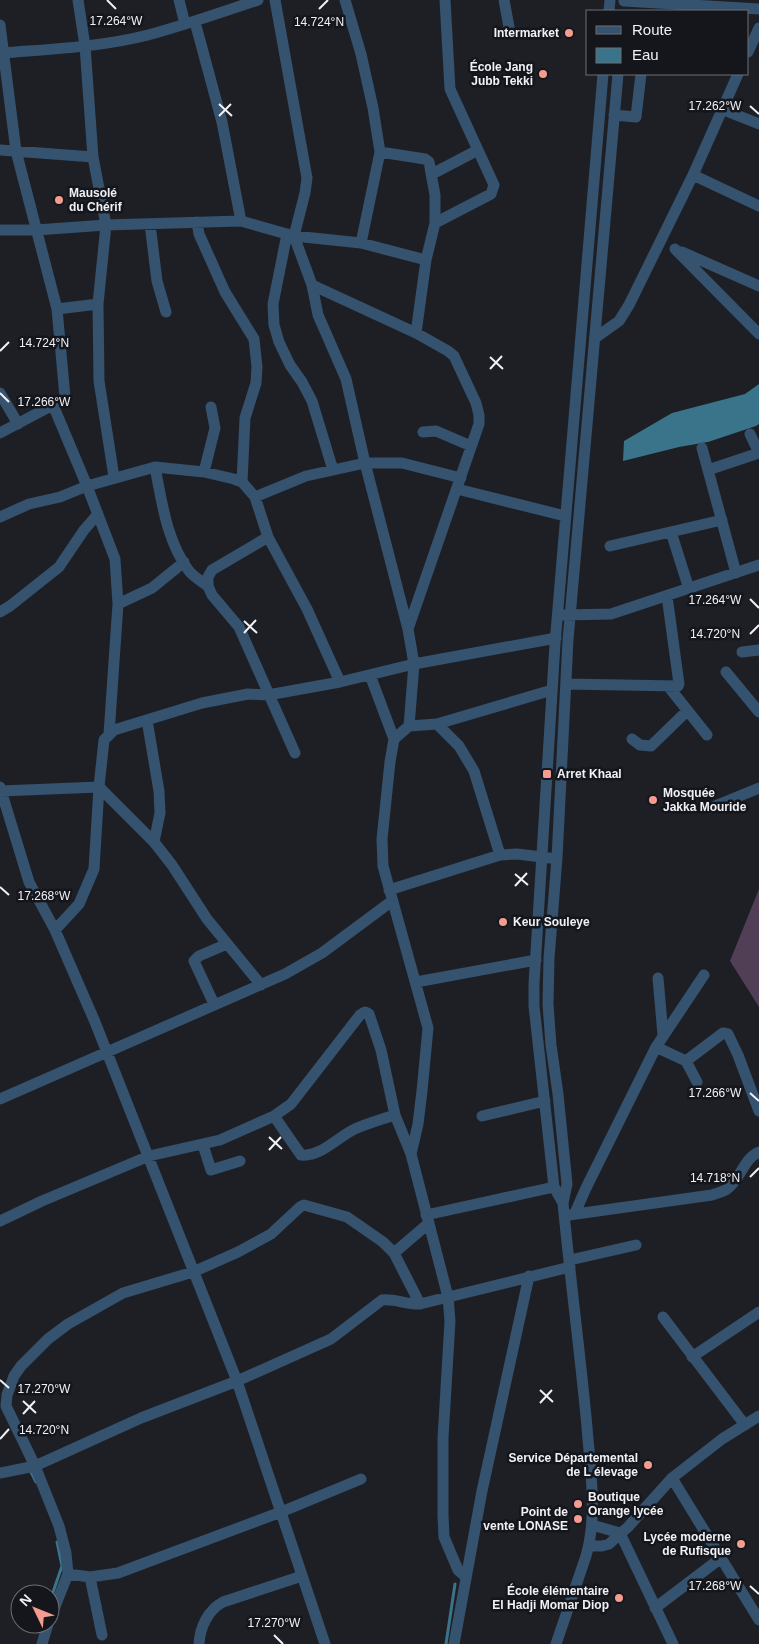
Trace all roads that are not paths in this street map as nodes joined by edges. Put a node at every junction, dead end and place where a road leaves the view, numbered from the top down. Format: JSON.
{"nodes":[{"id":1,"x":78,"y":0,"type":"edge"},
{"id":2,"x":179,"y":0,"type":"edge"},
{"id":3,"x":257,"y":0,"type":"edge"},
{"id":4,"x":275,"y":0,"type":"edge"},
{"id":5,"x":345,"y":0,"type":"edge"},
{"id":6,"x":445,"y":0,"type":"edge"},
{"id":7,"x":504,"y":0,"type":"edge"},
{"id":8,"x":727,"y":3,"type":"edge"},
{"id":9,"x":624,"y":4,"type":"edge"},
{"id":10,"x":648,"y":5,"type":"edge"},
{"id":11,"x":759,"y":9,"type":"edge"},
{"id":12,"x":190,"y":23,"type":"junction"},
{"id":13,"x":0,"y":25,"type":"edge"},
{"id":14,"x":509,"y":27,"type":"dead end"},
{"id":15,"x":759,"y":28,"type":"edge"},
{"id":16,"x":85,"y":46,"type":"junction"},
{"id":17,"x":749,"y":50,"type":"edge"},
{"id":18,"x":3,"y":53,"type":"junction"},
{"id":19,"x":603,"y":75,"type":"edge"},
{"id":20,"x":618,"y":75,"type":"edge"},
{"id":21,"x":641,"y":75,"type":"edge"},
{"id":22,"x":738,"y":75,"type":"edge"},
{"id":23,"x":721,"y":109,"type":"junction"},
{"id":24,"x":614,"y":115,"type":"junction"},
{"id":25,"x":759,"y":124,"type":"edge"},
{"id":26,"x":0,"y":150,"type":"edge"},
{"id":27,"x":478,"y":150,"type":"junction"},
{"id":28,"x":16,"y":151,"type":"junction"},
{"id":29,"x":380,"y":152,"type":"junction"},
{"id":30,"x":93,"y":157,"type":"junction"},
{"id":31,"x":432,"y":174,"type":"junction"},
{"id":32,"x":693,"y":175,"type":"junction"},
{"id":33,"x":759,"y":206,"type":"edge"},
{"id":34,"x":241,"y":221,"type":"junction"},
{"id":35,"x":197,"y":222,"type":"junction"},
{"id":36,"x":435,"y":223,"type":"junction"},
{"id":37,"x":150,"y":224,"type":"junction"},
{"id":38,"x":106,"y":225,"type":"junction"},
{"id":39,"x":0,"y":230,"type":"edge"},
{"id":40,"x":36,"y":230,"type":"junction"},
{"id":41,"x":290,"y":235,"type":"junction"},
{"id":42,"x":660,"y":242,"type":"junction"},
{"id":43,"x":361,"y":243,"type":"junction"},
{"id":44,"x":675,"y":249,"type":"junction"},
{"id":45,"x":426,"y":260,"type":"junction"},
{"id":46,"x":312,"y":284,"type":"junction"},
{"id":47,"x":759,"y":286,"type":"edge"},
{"id":48,"x":98,"y":304,"type":"junction"},
{"id":49,"x":57,"y":309,"type":"junction"},
{"id":50,"x":166,"y":312,"type":"dead end"},
{"id":51,"x":416,"y":333,"type":"junction"},
{"id":52,"x":759,"y":334,"type":"edge"},
{"id":53,"x":595,"y":338,"type":"junction"},
{"id":54,"x":0,"y":393,"type":"edge"},
{"id":55,"x":53,"y":405,"type":"junction"},
{"id":56,"x":211,"y":407,"type":"dead end"},
{"id":57,"x":18,"y":424,"type":"junction"},
{"id":58,"x":422,"y":432,"type":"dead end"},
{"id":59,"x":0,"y":433,"type":"edge"},
{"id":60,"x":750,"y":434,"type":"dead end"},
{"id":61,"x":471,"y":446,"type":"junction"},
{"id":62,"x":702,"y":448,"type":"dead end"},
{"id":63,"x":759,"y":453,"type":"edge"},
{"id":64,"x":365,"y":463,"type":"junction"},
{"id":65,"x":155,"y":468,"type":"junction"},
{"id":66,"x":334,"y":470,"type":"junction"},
{"id":67,"x":708,"y":470,"type":"junction"},
{"id":68,"x":204,"y":472,"type":"junction"},
{"id":69,"x":114,"y":477,"type":"junction"},
{"id":70,"x":242,"y":482,"type":"junction"},
{"id":71,"x":459,"y":484,"type":"junction"},
{"id":72,"x":87,"y":486,"type":"junction"},
{"id":73,"x":255,"y":497,"type":"junction"},
{"id":74,"x":98,"y":514,"type":"junction"},
{"id":75,"x":565,"y":516,"type":"junction"},
{"id":76,"x":0,"y":517,"type":"edge"},
{"id":77,"x":722,"y":520,"type":"junction"},
{"id":78,"x":671,"y":532,"type":"junction"},
{"id":79,"x":268,"y":537,"type":"junction"},
{"id":80,"x":610,"y":546,"type":"dead end"},
{"id":81,"x":184,"y":562,"type":"junction"},
{"id":82,"x":759,"y":565,"type":"edge"},
{"id":83,"x":736,"y":573,"type":"junction"},
{"id":84,"x":208,"y":586,"type":"junction"},
{"id":85,"x":689,"y":589,"type":"junction"},
{"id":86,"x":667,"y":596,"type":"junction"},
{"id":87,"x":118,"y":604,"type":"junction"},
{"id":88,"x":0,"y":612,"type":"edge"},
{"id":89,"x":570,"y":614,"type":"junction"},
{"id":90,"x":557,"y":615,"type":"junction"},
{"id":91,"x":408,"y":629,"type":"junction"},
{"id":92,"x":556,"y":638,"type":"junction"},
{"id":93,"x":759,"y":650,"type":"edge"},
{"id":94,"x":742,"y":652,"type":"dead end"},
{"id":95,"x":414,"y":664,"type":"junction"},
{"id":96,"x":726,"y":672,"type":"dead end"},
{"id":97,"x":370,"y":675,"type":"junction"},
{"id":98,"x":340,"y":682,"type":"junction"},
{"id":99,"x":566,"y":684,"type":"junction"},
{"id":100,"x":668,"y":686,"type":"junction"},
{"id":101,"x":552,"y":690,"type":"junction"},
{"id":102,"x":268,"y":695,"type":"junction"},
{"id":103,"x":688,"y":710,"type":"junction"},
{"id":104,"x":759,"y":712,"type":"edge"},
{"id":105,"x":147,"y":720,"type":"junction"},
{"id":106,"x":437,"y":724,"type":"junction"},
{"id":107,"x":410,"y":726,"type":"junction"},
{"id":108,"x":109,"y":734,"type":"junction"},
{"id":109,"x":707,"y":735,"type":"dead end"},
{"id":110,"x":394,"y":739,"type":"junction"},
{"id":111,"x":632,"y":739,"type":"dead end"},
{"id":112,"x":294,"y":753,"type":"dead end"},
{"id":113,"x":99,"y":787,"type":"junction"},
{"id":114,"x":759,"y":788,"type":"edge"},
{"id":115,"x":1,"y":789,"type":"edge"},
{"id":116,"x":710,"y":808,"type":"dead end"},
{"id":117,"x":154,"y":842,"type":"junction"},
{"id":118,"x":500,"y":855,"type":"junction"},
{"id":119,"x":543,"y":857,"type":"junction"},
{"id":120,"x":557,"y":858,"type":"junction"},
{"id":121,"x":390,"y":895,"type":"junction"},
{"id":122,"x":55,"y":930,"type":"junction"},
{"id":123,"x":228,"y":944,"type":"junction"},
{"id":124,"x":536,"y":960,"type":"junction"},
{"id":125,"x":704,"y":975,"type":"dead end"},
{"id":126,"x":658,"y":978,"type":"dead end"},
{"id":127,"x":416,"y":982,"type":"junction"},
{"id":128,"x":260,"y":985,"type":"junction"},
{"id":129,"x":214,"y":1004,"type":"junction"},
{"id":130,"x":663,"y":1035,"type":"junction"},
{"id":131,"x":656,"y":1047,"type":"junction"},
{"id":132,"x":107,"y":1051,"type":"junction"},
{"id":133,"x":686,"y":1061,"type":"junction"},
{"id":134,"x":697,"y":1082,"type":"dead end"},
{"id":135,"x":0,"y":1099,"type":"edge"},
{"id":136,"x":545,"y":1101,"type":"junction"},
{"id":137,"x":759,"y":1110,"type":"edge"},
{"id":138,"x":395,"y":1115,"type":"junction"},
{"id":139,"x":274,"y":1116,"type":"junction"},
{"id":140,"x":482,"y":1116,"type":"dead end"},
{"id":141,"x":203,"y":1145,"type":"junction"},
{"id":142,"x":759,"y":1152,"type":"edge"},
{"id":143,"x":411,"y":1154,"type":"junction"},
{"id":144,"x":149,"y":1156,"type":"junction"},
{"id":145,"x":240,"y":1161,"type":"dead end"},
{"id":146,"x":554,"y":1187,"type":"junction"},
{"id":147,"x":563,"y":1203,"type":"junction"},
{"id":148,"x":570,"y":1214,"type":"junction"},
{"id":149,"x":427,"y":1219,"type":"junction"},
{"id":150,"x":0,"y":1222,"type":"edge"},
{"id":151,"x":636,"y":1245,"type":"dead end"},
{"id":152,"x":394,"y":1253,"type":"junction"},
{"id":153,"x":570,"y":1263,"type":"junction"},
{"id":154,"x":193,"y":1272,"type":"junction"},
{"id":155,"x":529,"y":1276,"type":"junction"},
{"id":156,"x":448,"y":1297,"type":"junction"},
{"id":157,"x":420,"y":1304,"type":"junction"},
{"id":158,"x":759,"y":1312,"type":"edge"},
{"id":159,"x":663,"y":1317,"type":"dead end"},
{"id":160,"x":692,"y":1357,"type":"junction"},
{"id":161,"x":237,"y":1381,"type":"junction"},
{"id":162,"x":759,"y":1416,"type":"edge"},
{"id":163,"x":745,"y":1425,"type":"junction"},
{"id":164,"x":35,"y":1466,"type":"junction"},
{"id":165,"x":0,"y":1473,"type":"edge"},
{"id":166,"x":672,"y":1478,"type":"junction"},
{"id":167,"x":362,"y":1479,"type":"dead end"},
{"id":168,"x":281,"y":1512,"type":"junction"},
{"id":169,"x":592,"y":1525,"type":"junction"},
{"id":170,"x":620,"y":1534,"type":"junction"},
{"id":171,"x":589,"y":1546,"type":"junction"},
{"id":172,"x":721,"y":1558,"type":"junction"},
{"id":173,"x":68,"y":1574,"type":"junction"},
{"id":174,"x":302,"y":1576,"type":"junction"},
{"id":175,"x":465,"y":1576,"type":"junction"},
{"id":176,"x":90,"y":1577,"type":"junction"},
{"id":177,"x":60,"y":1594,"type":"edge"},
{"id":178,"x":655,"y":1608,"type":"junction"},
{"id":179,"x":759,"y":1620,"type":"edge"},
{"id":180,"x":102,"y":1634,"type":"dead end"},
{"id":181,"x":199,"y":1644,"type":"edge"},
{"id":182,"x":325,"y":1644,"type":"edge"},
{"id":183,"x":454,"y":1644,"type":"edge"},
{"id":184,"x":556,"y":1644,"type":"edge"},
{"id":185,"x":673,"y":1644,"type":"edge"}],
"edges":[{"from":1,"to":16,"type":"street"},
{"from":2,"to":12,"type":"street"},
{"from":3,"to":12,"type":"street"},
{"from":4,"to":41,"type":"street"},
{"from":5,"to":29,"type":"street"},
{"from":6,"to":27,"type":"street"},
{"from":7,"to":14,"type":"street"},
{"from":8,"to":10,"type":"street"},
{"from":8,"to":11,"type":"street"},
{"from":9,"to":10,"type":"street"},
{"from":12,"to":16,"type":"street"},
{"from":12,"to":34,"type":"street"},
{"from":13,"to":18,"type":"street"},
{"from":15,"to":17,"type":"street"},
{"from":16,"to":18,"type":"street"},
{"from":16,"to":30,"type":"street"},
{"from":18,"to":28,"type":"street"},
{"from":19,"to":75,"type":"street"},
{"from":20,"to":24,"type":"street"},
{"from":21,"to":24,"type":"street"},
{"from":22,"to":23,"type":"street"},
{"from":23,"to":25,"type":"street"},
{"from":23,"to":32,"type":"street"},
{"from":24,"to":53,"type":"street"},
{"from":26,"to":28,"type":"street"},
{"from":27,"to":31,"type":"street"},
{"from":27,"to":36,"type":"street"},
{"from":28,"to":30,"type":"street"},
{"from":28,"to":40,"type":"street"},
{"from":29,"to":31,"type":"street"},
{"from":29,"to":43,"type":"street"},
{"from":30,"to":38,"type":"street"},
{"from":31,"to":36,"type":"street"},
{"from":32,"to":33,"type":"street"},
{"from":32,"to":42,"type":"street"},
{"from":34,"to":35,"type":"street"},
{"from":34,"to":41,"type":"street"},
{"from":35,"to":37,"type":"street"},
{"from":35,"to":70,"type":"street"},
{"from":36,"to":45,"type":"street"},
{"from":37,"to":38,"type":"street"},
{"from":37,"to":50,"type":"street"},
{"from":38,"to":40,"type":"street"},
{"from":38,"to":48,"type":"street"},
{"from":39,"to":40,"type":"street"},
{"from":40,"to":49,"type":"street"},
{"from":41,"to":43,"type":"street"},
{"from":41,"to":46,"type":"street"},
{"from":41,"to":66,"type":"street"},
{"from":42,"to":44,"type":"street"},
{"from":42,"to":53,"type":"street"},
{"from":43,"to":45,"type":"street"},
{"from":44,"to":47,"type":"street"},
{"from":44,"to":52,"type":"street"},
{"from":45,"to":51,"type":"street"},
{"from":46,"to":51,"type":"street"},
{"from":46,"to":64,"type":"street"},
{"from":48,"to":49,"type":"street"},
{"from":48,"to":69,"type":"street"},
{"from":49,"to":55,"type":"street"},
{"from":51,"to":61,"type":"street"},
{"from":53,"to":89,"type":"street"},
{"from":54,"to":57,"type":"street"},
{"from":55,"to":57,"type":"street"},
{"from":55,"to":72,"type":"street"},
{"from":56,"to":68,"type":"street"},
{"from":57,"to":59,"type":"street"},
{"from":58,"to":61,"type":"street"},
{"from":60,"to":63,"type":"street"},
{"from":61,"to":71,"type":"street"},
{"from":62,"to":67,"type":"street"},
{"from":63,"to":67,"type":"street"},
{"from":64,"to":66,"type":"street"},
{"from":64,"to":71,"type":"street"},
{"from":64,"to":91,"type":"street"},
{"from":65,"to":68,"type":"street"},
{"from":65,"to":69,"type":"street"},
{"from":65,"to":81,"type":"street"},
{"from":66,"to":73,"type":"street"},
{"from":67,"to":77,"type":"street"},
{"from":68,"to":70,"type":"street"},
{"from":69,"to":72,"type":"street"},
{"from":70,"to":73,"type":"street"},
{"from":71,"to":75,"type":"street"},
{"from":71,"to":91,"type":"street"},
{"from":72,"to":74,"type":"street"},
{"from":72,"to":76,"type":"street"},
{"from":73,"to":79,"type":"street"},
{"from":74,"to":87,"type":"street"},
{"from":74,"to":88,"type":"street"},
{"from":75,"to":90,"type":"street"},
{"from":77,"to":78,"type":"street"},
{"from":77,"to":83,"type":"street"},
{"from":78,"to":80,"type":"street"},
{"from":78,"to":85,"type":"street"},
{"from":79,"to":84,"type":"street"},
{"from":79,"to":98,"type":"street"},
{"from":81,"to":84,"type":"street"},
{"from":81,"to":87,"type":"street"},
{"from":82,"to":83,"type":"street"},
{"from":83,"to":85,"type":"street"},
{"from":84,"to":102,"type":"street"},
{"from":85,"to":86,"type":"street"},
{"from":86,"to":89,"type":"street"},
{"from":86,"to":100,"type":"street"},
{"from":87,"to":108,"type":"street"},
{"from":89,"to":90,"type":"street"},
{"from":89,"to":99,"type":"street"},
{"from":90,"to":92,"type":"street"},
{"from":91,"to":95,"type":"street"},
{"from":92,"to":95,"type":"street"},
{"from":92,"to":101,"type":"street"},
{"from":93,"to":94,"type":"street"},
{"from":95,"to":97,"type":"street"},
{"from":95,"to":107,"type":"street"},
{"from":96,"to":104,"type":"street"},
{"from":97,"to":98,"type":"street"},
{"from":97,"to":110,"type":"street"},
{"from":98,"to":102,"type":"street"},
{"from":99,"to":100,"type":"street"},
{"from":99,"to":120,"type":"street"},
{"from":100,"to":103,"type":"street"},
{"from":101,"to":106,"type":"street"},
{"from":101,"to":119,"type":"street"},
{"from":102,"to":105,"type":"street"},
{"from":102,"to":112,"type":"street"},
{"from":103,"to":109,"type":"street"},
{"from":103,"to":111,"type":"street"},
{"from":105,"to":108,"type":"street"},
{"from":105,"to":117,"type":"street"},
{"from":106,"to":107,"type":"street"},
{"from":106,"to":118,"type":"street"},
{"from":107,"to":110,"type":"street"},
{"from":108,"to":113,"type":"street"},
{"from":110,"to":121,"type":"street"},
{"from":113,"to":115,"type":"street"},
{"from":113,"to":117,"type":"street"},
{"from":113,"to":122,"type":"street"},
{"from":114,"to":116,"type":"street"},
{"from":115,"to":122,"type":"street"},
{"from":117,"to":123,"type":"street"},
{"from":118,"to":119,"type":"street"},
{"from":118,"to":121,"type":"street"},
{"from":119,"to":120,"type":"street"},
{"from":119,"to":124,"type":"street"},
{"from":120,"to":147,"type":"street"},
{"from":121,"to":127,"type":"street"},
{"from":121,"to":128,"type":"street"},
{"from":122,"to":132,"type":"street"},
{"from":123,"to":128,"type":"street"},
{"from":123,"to":129,"type":"street"},
{"from":124,"to":127,"type":"street"},
{"from":124,"to":136,"type":"street"},
{"from":125,"to":130,"type":"street"},
{"from":126,"to":130,"type":"street"},
{"from":127,"to":143,"type":"street"},
{"from":128,"to":129,"type":"street"},
{"from":129,"to":132,"type":"street"},
{"from":130,"to":131,"type":"street"},
{"from":131,"to":133,"type":"street"},
{"from":131,"to":148,"type":"street"},
{"from":132,"to":135,"type":"street"},
{"from":132,"to":144,"type":"street"},
{"from":133,"to":134,"type":"street"},
{"from":133,"to":137,"type":"street"},
{"from":136,"to":140,"type":"street"},
{"from":136,"to":146,"type":"street"},
{"from":138,"to":139,"type":"street"},
{"from":138,"to":139,"type":"street"},
{"from":138,"to":143,"type":"street"},
{"from":139,"to":141,"type":"street"},
{"from":141,"to":144,"type":"street"},
{"from":141,"to":145,"type":"street"},
{"from":142,"to":148,"type":"street"},
{"from":143,"to":149,"type":"street"},
{"from":144,"to":150,"type":"street"},
{"from":144,"to":154,"type":"street"},
{"from":146,"to":147,"type":"street"},
{"from":146,"to":149,"type":"street"},
{"from":147,"to":148,"type":"street"},
{"from":148,"to":153,"type":"street"},
{"from":149,"to":152,"type":"street"},
{"from":149,"to":156,"type":"street"},
{"from":151,"to":153,"type":"street"},
{"from":152,"to":154,"type":"street"},
{"from":152,"to":157,"type":"street"},
{"from":153,"to":155,"type":"street"},
{"from":153,"to":169,"type":"street"},
{"from":154,"to":161,"type":"street"},
{"from":154,"to":164,"type":"street"},
{"from":155,"to":156,"type":"street"},
{"from":155,"to":175,"type":"street"},
{"from":156,"to":157,"type":"street"},
{"from":156,"to":175,"type":"street"},
{"from":157,"to":161,"type":"street"},
{"from":158,"to":160,"type":"street"},
{"from":159,"to":160,"type":"street"},
{"from":160,"to":163,"type":"street"},
{"from":161,"to":164,"type":"street"},
{"from":161,"to":168,"type":"street"},
{"from":162,"to":163,"type":"street"},
{"from":163,"to":166,"type":"street"},
{"from":164,"to":165,"type":"street"},
{"from":164,"to":173,"type":"street"},
{"from":166,"to":170,"type":"street"},
{"from":166,"to":172,"type":"street"},
{"from":167,"to":168,"type":"street"},
{"from":168,"to":174,"type":"street"},
{"from":168,"to":176,"type":"street"},
{"from":169,"to":170,"type":"street"},
{"from":169,"to":171,"type":"street"},
{"from":170,"to":171,"type":"street"},
{"from":170,"to":178,"type":"street"},
{"from":171,"to":184,"type":"street"},
{"from":172,"to":178,"type":"street"},
{"from":172,"to":179,"type":"street"},
{"from":173,"to":176,"type":"street"},
{"from":173,"to":177,"type":"street"},
{"from":174,"to":181,"type":"street"},
{"from":174,"to":182,"type":"street"},
{"from":175,"to":183,"type":"street"},
{"from":176,"to":180,"type":"street"},
{"from":178,"to":185,"type":"street"}]}
